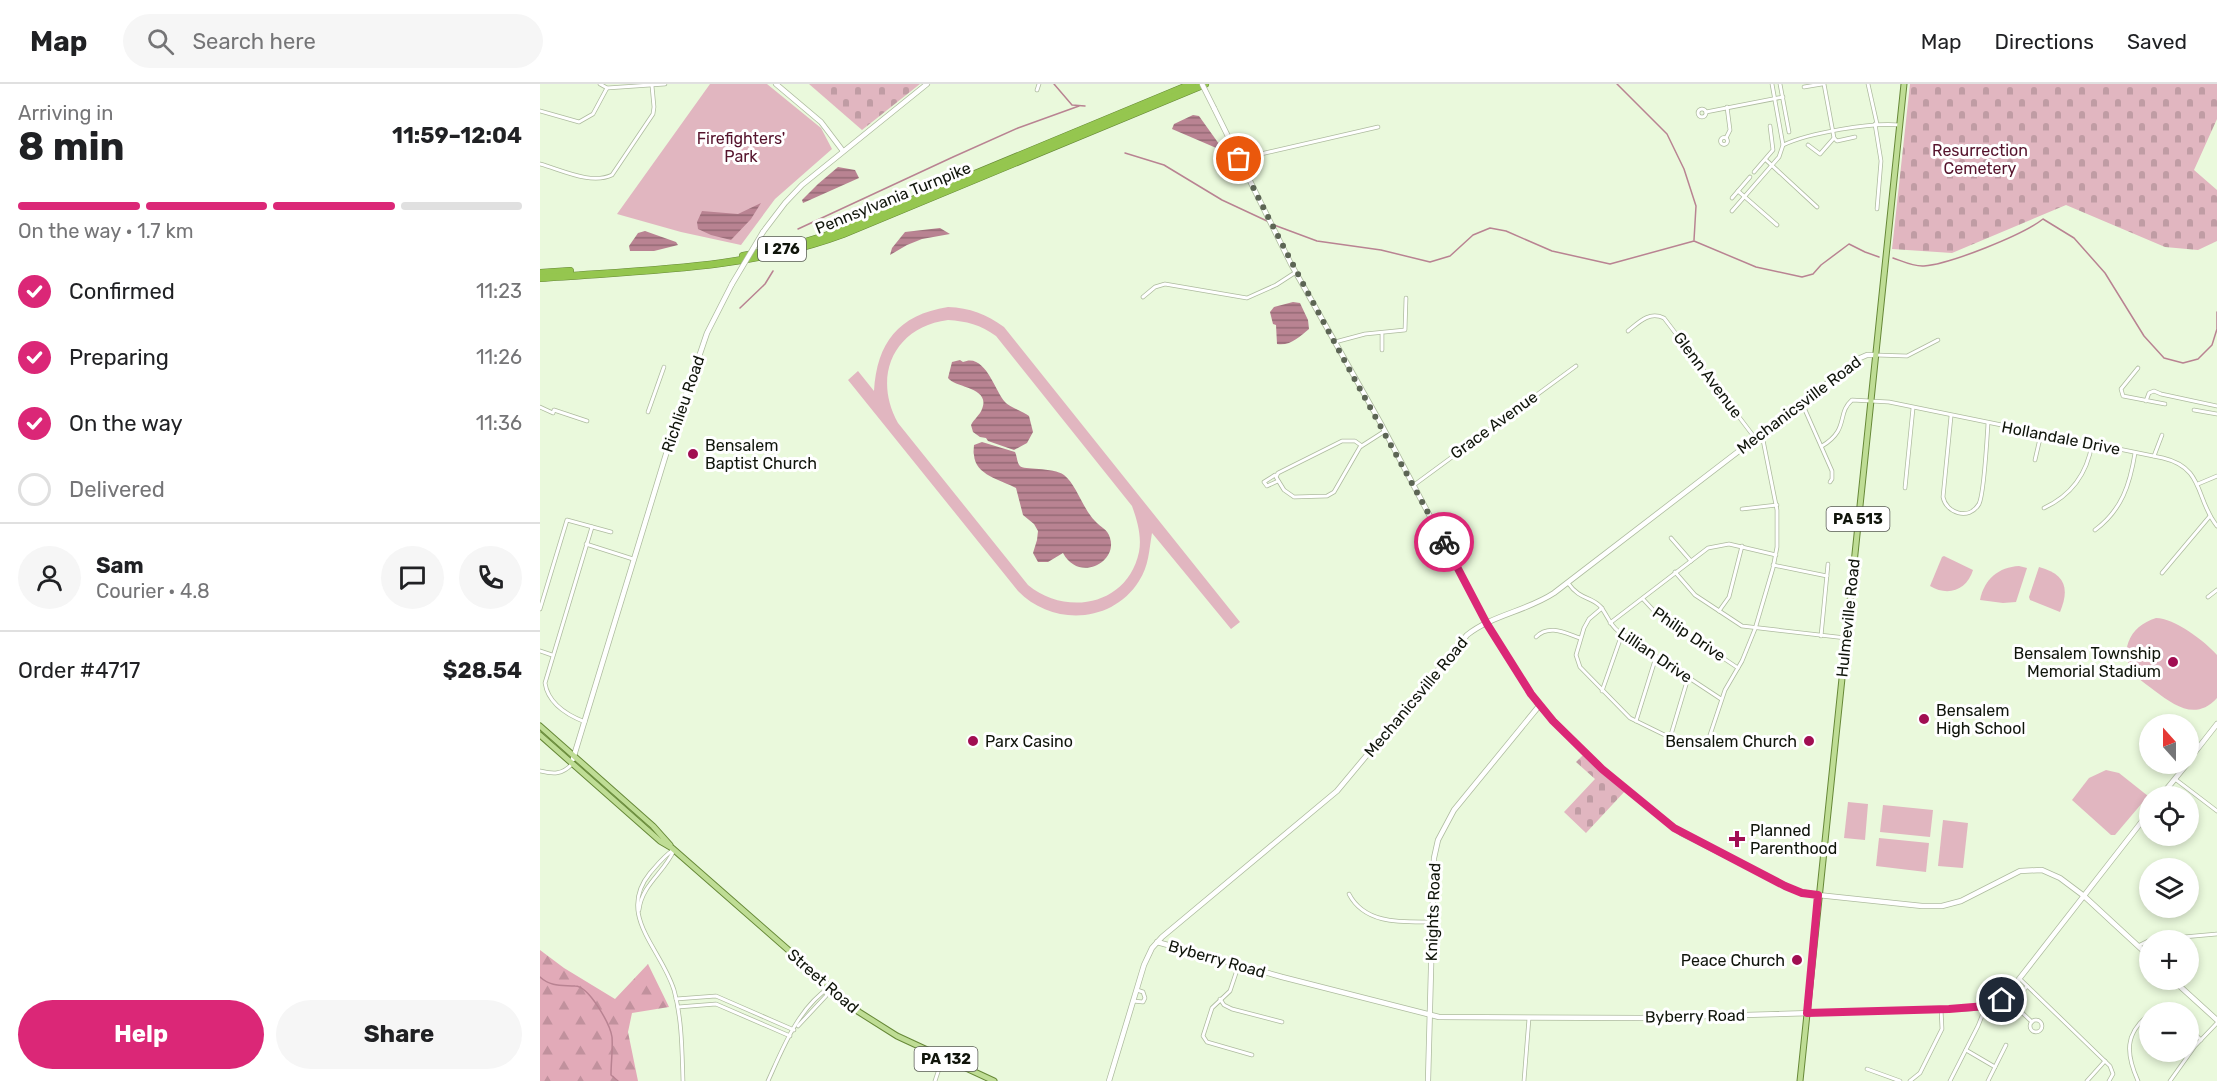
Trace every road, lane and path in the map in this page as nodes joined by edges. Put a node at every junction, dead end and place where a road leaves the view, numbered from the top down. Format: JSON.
{"nodes":[{"id":1,"x":600,"y":84,"type":"edge"},
{"id":2,"x":665,"y":84,"type":"edge"},
{"id":3,"x":776,"y":84,"type":"edge"},
{"id":4,"x":927,"y":84,"type":"edge"},
{"id":5,"x":1039,"y":84,"type":"edge"},
{"id":6,"x":1192,"y":84,"type":"edge"},
{"id":7,"x":1204,"y":84,"type":"edge"},
{"id":8,"x":1772,"y":84,"type":"edge"},
{"id":9,"x":1780,"y":84,"type":"edge"},
{"id":10,"x":1823,"y":84,"type":"edge"},
{"id":11,"x":1868,"y":84,"type":"edge"},
{"id":12,"x":1904,"y":84,"type":"edge"},
{"id":13,"x":628,"y":86,"type":"edge"},
{"id":14,"x":652,"y":86,"type":"junction"},
{"id":15,"x":1804,"y":87,"type":"dead end"},
{"id":16,"x":607,"y":88,"type":"junction"},
{"id":17,"x":1037,"y":90,"type":"dead end"},
{"id":18,"x":1783,"y":96,"type":"junction"},
{"id":19,"x":1775,"y":98,"type":"junction"},
{"id":20,"x":1727,"y":107,"type":"junction"},
{"id":21,"x":540,"y":111,"type":"edge"},
{"id":22,"x":1706,"y":112,"type":"dead end"},
{"id":23,"x":1876,"y":124,"type":"junction"},
{"id":24,"x":1900,"y":125,"type":"junction"},
{"id":25,"x":1770,"y":126,"type":"dead end"},
{"id":26,"x":1378,"y":127,"type":"dead end"},
{"id":27,"x":1789,"y":132,"type":"dead end"},
{"id":28,"x":1833,"y":132,"type":"junction"},
{"id":29,"x":1854,"y":137,"type":"dead end"},
{"id":30,"x":1726,"y":138,"type":"dead end"},
{"id":31,"x":1834,"y":138,"type":"junction"},
{"id":32,"x":1783,"y":145,"type":"junction"},
{"id":33,"x":1808,"y":145,"type":"dead end"},
{"id":34,"x":843,"y":151,"type":"junction"},
{"id":35,"x":1239,"y":159,"type":"junction"},
{"id":36,"x":1766,"y":160,"type":"junction"},
{"id":37,"x":540,"y":164,"type":"edge"},
{"id":38,"x":1772,"y":166,"type":"junction"},
{"id":39,"x":1754,"y":172,"type":"dead end"},
{"id":40,"x":1750,"y":177,"type":"dead end"},
{"id":41,"x":1738,"y":191,"type":"junction"},
{"id":42,"x":1744,"y":196,"type":"junction"},
{"id":43,"x":1732,"y":198,"type":"dead end"},
{"id":44,"x":1817,"y":207,"type":"dead end"},
{"id":45,"x":1877,"y":209,"type":"dead end"},
{"id":46,"x":1732,"y":211,"type":"dead end"},
{"id":47,"x":1777,"y":225,"type":"dead end"},
{"id":48,"x":1296,"y":272,"type":"junction"},
{"id":49,"x":540,"y":273,"type":"edge"},
{"id":50,"x":540,"y":278,"type":"edge"},
{"id":51,"x":1143,"y":297,"type":"dead end"},
{"id":52,"x":1407,"y":298,"type":"dead end"},
{"id":53,"x":1628,"y":331,"type":"dead end"},
{"id":54,"x":1382,"y":334,"type":"junction"},
{"id":55,"x":1938,"y":340,"type":"dead end"},
{"id":56,"x":1335,"y":342,"type":"junction"},
{"id":57,"x":1382,"y":350,"type":"dead end"},
{"id":58,"x":1875,"y":355,"type":"junction"},
{"id":59,"x":1576,"y":366,"type":"dead end"},
{"id":60,"x":664,"y":367,"type":"dead end"},
{"id":61,"x":2138,"y":368,"type":"dead end"},
{"id":62,"x":1870,"y":400,"type":"junction"},
{"id":63,"x":2146,"y":401,"type":"junction"},
{"id":64,"x":1802,"y":403,"type":"junction"},
{"id":65,"x":2165,"y":404,"type":"dead end"},
{"id":66,"x":2217,"y":406,"type":"edge"},
{"id":67,"x":540,"y":407,"type":"edge"},
{"id":68,"x":1913,"y":408,"type":"junction"},
{"id":69,"x":2194,"y":410,"type":"dead end"},
{"id":70,"x":648,"y":412,"type":"dead end"},
{"id":71,"x":2217,"y":414,"type":"edge"},
{"id":72,"x":1951,"y":416,"type":"junction"},
{"id":73,"x":587,"y":421,"type":"dead end"},
{"id":74,"x":1988,"y":423,"type":"junction"},
{"id":75,"x":1385,"y":431,"type":"junction"},
{"id":76,"x":1762,"y":433,"type":"junction"},
{"id":77,"x":2041,"y":434,"type":"junction"},
{"id":78,"x":2162,"y":435,"type":"dead end"},
{"id":79,"x":1755,"y":438,"type":"junction"},
{"id":80,"x":2092,"y":444,"type":"junction"},
{"id":81,"x":1362,"y":446,"type":"junction"},
{"id":82,"x":1822,"y":446,"type":"junction"},
{"id":83,"x":2135,"y":453,"type":"junction"},
{"id":84,"x":2154,"y":456,"type":"junction"},
{"id":85,"x":2035,"y":460,"type":"dead end"},
{"id":86,"x":1277,"y":475,"type":"junction"},
{"id":87,"x":2217,"y":476,"type":"edge"},
{"id":88,"x":1278,"y":481,"type":"junction"},
{"id":89,"x":1830,"y":482,"type":"dead end"},
{"id":90,"x":2198,"y":484,"type":"junction"},
{"id":91,"x":1414,"y":485,"type":"junction"},
{"id":92,"x":1905,"y":488,"type":"dead end"},
{"id":93,"x":1777,"y":505,"type":"junction"},
{"id":94,"x":1742,"y":508,"type":"dead end"},
{"id":95,"x":2044,"y":508,"type":"dead end"},
{"id":96,"x":2210,"y":516,"type":"junction"},
{"id":97,"x":2217,"y":526,"type":"edge"},
{"id":98,"x":592,"y":527,"type":"junction"},
{"id":99,"x":2095,"y":530,"type":"dead end"},
{"id":100,"x":611,"y":532,"type":"dead end"},
{"id":101,"x":1671,"y":538,"type":"dead end"},
{"id":102,"x":586,"y":544,"type":"junction"},
{"id":103,"x":1742,"y":546,"type":"junction"},
{"id":104,"x":1776,"y":555,"type":"junction"},
{"id":105,"x":633,"y":559,"type":"junction"},
{"id":106,"x":1691,"y":561,"type":"junction"},
{"id":107,"x":1828,"y":564,"type":"dead end"},
{"id":108,"x":1773,"y":565,"type":"junction"},
{"id":109,"x":1676,"y":572,"type":"junction"},
{"id":110,"x":2162,"y":573,"type":"dead end"},
{"id":111,"x":1827,"y":576,"type":"junction"},
{"id":112,"x":1568,"y":583,"type":"junction"},
{"id":113,"x":2217,"y":590,"type":"edge"},
{"id":114,"x":2208,"y":597,"type":"dead end"},
{"id":115,"x":1643,"y":598,"type":"junction"},
{"id":116,"x":1602,"y":608,"type":"junction"},
{"id":117,"x":540,"y":609,"type":"edge"},
{"id":118,"x":1719,"y":611,"type":"junction"},
{"id":119,"x":1610,"y":623,"type":"junction"},
{"id":120,"x":1487,"y":624,"type":"junction"},
{"id":121,"x":1755,"y":629,"type":"junction"},
{"id":122,"x":1622,"y":634,"type":"junction"},
{"id":123,"x":1536,"y":636,"type":"dead end"},
{"id":124,"x":1821,"y":636,"type":"junction"},
{"id":125,"x":1580,"y":638,"type":"junction"},
{"id":126,"x":1846,"y":638,"type":"junction"},
{"id":127,"x":540,"y":651,"type":"edge"},
{"id":128,"x":552,"y":655,"type":"junction"},
{"id":129,"x":1656,"y":657,"type":"junction"},
{"id":130,"x":1738,"y":668,"type":"junction"},
{"id":131,"x":1688,"y":678,"type":"junction"},
{"id":132,"x":1602,"y":691,"type":"junction"},
{"id":133,"x":1721,"y":699,"type":"junction"},
{"id":134,"x":1539,"y":706,"type":"junction"},
{"id":135,"x":1636,"y":721,"type":"junction"},
{"id":136,"x":585,"y":722,"type":"junction"},
{"id":137,"x":2217,"y":724,"type":"edge"},
{"id":138,"x":540,"y":726,"type":"edge"},
{"id":139,"x":540,"y":735,"type":"edge"},
{"id":140,"x":1670,"y":738,"type":"junction"},
{"id":141,"x":2199,"y":748,"type":"edge"},
{"id":142,"x":574,"y":757,"type":"junction"},
{"id":143,"x":572,"y":764,"type":"junction"},
{"id":144,"x":540,"y":771,"type":"edge"},
{"id":145,"x":2179,"y":774,"type":"edge"},
{"id":146,"x":2175,"y":779,"type":"junction"},
{"id":147,"x":2169,"y":786,"type":"edge"},
{"id":148,"x":624,"y":809,"type":"junction"},
{"id":149,"x":2217,"y":811,"type":"edge"},
{"id":150,"x":637,"y":812,"type":"junction"},
{"id":151,"x":2139,"y":825,"type":"edge"},
{"id":152,"x":651,"y":829,"type":"junction"},
{"id":153,"x":673,"y":849,"type":"junction"},
{"id":154,"x":1349,"y":894,"type":"dead end"},
{"id":155,"x":1818,"y":895,"type":"junction"},
{"id":156,"x":2084,"y":896,"type":"junction"},
{"id":157,"x":1433,"y":921,"type":"junction"},
{"id":158,"x":2217,"y":934,"type":"edge"},
{"id":159,"x":1157,"y":942,"type":"junction"},
{"id":160,"x":2138,"y":946,"type":"joint"},
{"id":161,"x":1239,"y":964,"type":"junction"},
{"id":162,"x":2020,"y":979,"type":"junction"},
{"id":163,"x":830,"y":987,"type":"junction"},
{"id":164,"x":2026,"y":987,"type":"junction"},
{"id":165,"x":1137,"y":990,"type":"junction"},
{"id":166,"x":2183,"y":990,"type":"edge"},
{"id":167,"x":676,"y":999,"type":"junction"},
{"id":168,"x":1220,"y":999,"type":"junction"},
{"id":169,"x":1133,"y":1001,"type":"junction"},
{"id":170,"x":1986,"y":1006,"type":"junction"},
{"id":171,"x":678,"y":1007,"type":"junction"},
{"id":172,"x":1941,"y":1009,"type":"junction"},
{"id":173,"x":1807,"y":1013,"type":"junction"},
{"id":174,"x":1431,"y":1016,"type":"junction"},
{"id":175,"x":1529,"y":1018,"type":"junction"},
{"id":176,"x":2031,"y":1022,"type":"junction"},
{"id":177,"x":2217,"y":1022,"type":"edge"},
{"id":178,"x":1282,"y":1023,"type":"dead end"},
{"id":179,"x":2139,"y":1026,"type":"edge"},
{"id":180,"x":794,"y":1030,"type":"junction"},
{"id":181,"x":790,"y":1036,"type":"junction"},
{"id":182,"x":2201,"y":1040,"type":"joint"},
{"id":183,"x":2006,"y":1045,"type":"dead end"},
{"id":184,"x":1966,"y":1050,"type":"junction"},
{"id":185,"x":1252,"y":1055,"type":"dead end"},
{"id":186,"x":943,"y":1057,"type":"junction"},
{"id":187,"x":2105,"y":1061,"type":"junction"},
{"id":188,"x":1995,"y":1067,"type":"junction"},
{"id":189,"x":1867,"y":1069,"type":"dead end"},
{"id":190,"x":683,"y":1081,"type":"edge"},
{"id":191,"x":768,"y":1081,"type":"edge"},
{"id":192,"x":935,"y":1081,"type":"edge"},
{"id":193,"x":994,"y":1081,"type":"edge"},
{"id":194,"x":1109,"y":1081,"type":"edge"},
{"id":195,"x":1428,"y":1081,"type":"edge"},
{"id":196,"x":1524,"y":1081,"type":"edge"},
{"id":197,"x":1800,"y":1081,"type":"edge"},
{"id":198,"x":1900,"y":1081,"type":"edge"},
{"id":199,"x":1911,"y":1081,"type":"edge"},
{"id":200,"x":1950,"y":1081,"type":"edge"},
{"id":201,"x":1988,"y":1081,"type":"edge"},
{"id":202,"x":2087,"y":1081,"type":"edge"},
{"id":203,"x":2109,"y":1081,"type":"edge"},
{"id":204,"x":2138,"y":1081,"type":"edge"},
{"id":205,"x":2170,"y":1081,"type":"edge"}],
"edges":[{"from":1,"to":16,"type":"street"},
{"from":2,"to":14,"type":"street"},
{"from":3,"to":34,"type":"main road"},
{"from":4,"to":34,"type":"main road","name":"Richlieu Road"},
{"from":5,"to":17,"type":"street"},
{"from":6,"to":49,"type":"highway","name":"Pennsylvania Turnpike","number":"I 276"},
{"from":7,"to":35,"type":"main road","bridge":true},
{"from":7,"to":50,"type":"highway","name":"Pennsylvania Turnpike","number":"I 276"},
{"from":8,"to":19,"type":"street"},
{"from":9,"to":18,"type":"street"},
{"from":10,"to":15,"type":"street"},
{"from":10,"to":28,"type":"street"},
{"from":11,"to":23,"type":"street"},
{"from":12,"to":24,"type":"main road","name":"Hulmeville Road","number":"PA 513"},
{"from":13,"to":14,"type":"street"},
{"from":13,"to":16,"type":"street"},
{"from":14,"to":37,"type":"street"},
{"from":16,"to":21,"type":"street"},
{"from":18,"to":19,"type":"street"},
{"from":18,"to":27,"type":"street"},
{"from":19,"to":20,"type":"street"},
{"from":19,"to":32,"type":"street"},
{"from":20,"to":22,"type":"street"},
{"from":20,"to":30,"type":"street"},
{"from":23,"to":24,"type":"street"},
{"from":23,"to":28,"type":"street"},
{"from":23,"to":45,"type":"street"},
{"from":24,"to":58,"type":"main road","name":"Hulmeville Road","number":"PA 513"},
{"from":25,"to":36,"type":"street"},
{"from":26,"to":35,"type":"street"},
{"from":28,"to":31,"type":"street"},
{"from":28,"to":32,"type":"street"},
{"from":29,"to":31,"type":"street"},
{"from":31,"to":33,"type":"street"},
{"from":32,"to":38,"type":"street"},
{"from":34,"to":105,"type":"main road","name":"Richlieu Road","bridge":true},
{"from":35,"to":48,"type":"main road"},
{"from":36,"to":38,"type":"street"},
{"from":36,"to":39,"type":"street"},
{"from":38,"to":42,"type":"street"},
{"from":38,"to":44,"type":"street"},
{"from":40,"to":41,"type":"street"},
{"from":41,"to":42,"type":"street"},
{"from":41,"to":43,"type":"street"},
{"from":42,"to":46,"type":"street"},
{"from":42,"to":47,"type":"street"},
{"from":48,"to":51,"type":"street"},
{"from":48,"to":56,"type":"main road"},
{"from":52,"to":54,"type":"street"},
{"from":53,"to":79,"type":"street","name":"Glenn Avenue"},
{"from":54,"to":56,"type":"street"},
{"from":54,"to":57,"type":"street"},
{"from":55,"to":58,"type":"street"},
{"from":56,"to":75,"type":"main road"},
{"from":58,"to":62,"type":"main road","name":"Hulmeville Road","number":"PA 513"},
{"from":58,"to":64,"type":"main road","name":"Mechanicsville Road"},
{"from":59,"to":91,"type":"street","name":"Grace Avenue"},
{"from":60,"to":70,"type":"street"},
{"from":61,"to":63,"type":"street"},
{"from":62,"to":68,"type":"street","name":"Hollandale Drive"},
{"from":62,"to":82,"type":"street"},
{"from":62,"to":126,"type":"main road","name":"Hulmeville Road","number":"PA 513"},
{"from":63,"to":65,"type":"street"},
{"from":63,"to":66,"type":"street"},
{"from":64,"to":76,"type":"main road","name":"Mechanicsville Road"},
{"from":64,"to":82,"type":"street"},
{"from":67,"to":73,"type":"street"},
{"from":68,"to":72,"type":"street","name":"Hollandale Drive"},
{"from":68,"to":92,"type":"street"},
{"from":69,"to":71,"type":"street"},
{"from":72,"to":74,"type":"street","name":"Hollandale Drive"},
{"from":72,"to":74,"type":"street"},
{"from":74,"to":77,"type":"street","name":"Hollandale Drive"},
{"from":75,"to":81,"type":"street"},
{"from":75,"to":91,"type":"main road"},
{"from":76,"to":79,"type":"main road","name":"Mechanicsville Road"},
{"from":76,"to":93,"type":"street"},
{"from":77,"to":80,"type":"street","name":"Hollandale Drive"},
{"from":77,"to":85,"type":"street"},
{"from":78,"to":84,"type":"street"},
{"from":79,"to":112,"type":"main road","name":"Mechanicsville Road"},
{"from":80,"to":83,"type":"street","name":"Hollandale Drive"},
{"from":80,"to":95,"type":"street"},
{"from":81,"to":86,"type":"street"},
{"from":81,"to":88,"type":"street"},
{"from":82,"to":89,"type":"street"},
{"from":83,"to":84,"type":"street","name":"Hollandale Drive"},
{"from":83,"to":99,"type":"street"},
{"from":84,"to":90,"type":"street","name":"Hollandale Drive"},
{"from":86,"to":88,"type":"street"},
{"from":86,"to":88,"type":"street"},
{"from":87,"to":90,"type":"street"},
{"from":90,"to":96,"type":"street","name":"Hollandale Drive"},
{"from":91,"to":120,"type":"main road"},
{"from":93,"to":94,"type":"street"},
{"from":93,"to":104,"type":"street"},
{"from":96,"to":97,"type":"street","name":"Hollandale Drive"},
{"from":96,"to":110,"type":"street"},
{"from":98,"to":100,"type":"street"},
{"from":98,"to":102,"type":"street"},
{"from":98,"to":117,"type":"street"},
{"from":101,"to":106,"type":"street"},
{"from":102,"to":105,"type":"street"},
{"from":102,"to":128,"type":"street"},
{"from":103,"to":104,"type":"street"},
{"from":103,"to":106,"type":"street"},
{"from":103,"to":118,"type":"street"},
{"from":104,"to":108,"type":"street"},
{"from":105,"to":136,"type":"main road","name":"Richlieu Road"},
{"from":106,"to":109,"type":"street"},
{"from":107,"to":111,"type":"street"},
{"from":108,"to":111,"type":"street"},
{"from":108,"to":121,"type":"street"},
{"from":109,"to":115,"type":"street"},
{"from":109,"to":118,"type":"street"},
{"from":111,"to":124,"type":"street"},
{"from":112,"to":116,"type":"street"},
{"from":112,"to":120,"type":"main road","name":"Mechanicsville Road"},
{"from":113,"to":114,"type":"street"},
{"from":115,"to":119,"type":"street"},
{"from":115,"to":130,"type":"street","name":"Philip Drive"},
{"from":116,"to":119,"type":"street","name":"Lillian Drive"},
{"from":116,"to":125,"type":"street"},
{"from":118,"to":121,"type":"street"},
{"from":119,"to":122,"type":"street","name":"Lillian Drive"},
{"from":120,"to":134,"type":"main road"},
{"from":120,"to":159,"type":"main road","name":"Mechanicsville Road"},
{"from":121,"to":124,"type":"street"},
{"from":121,"to":130,"type":"street"},
{"from":122,"to":129,"type":"street","name":"Lillian Drive"},
{"from":122,"to":132,"type":"street"},
{"from":123,"to":125,"type":"street"},
{"from":124,"to":126,"type":"street"},
{"from":125,"to":132,"type":"street"},
{"from":126,"to":155,"type":"main road","name":"Hulmeville Road","number":"PA 513"},
{"from":127,"to":128,"type":"street"},
{"from":128,"to":136,"type":"street"},
{"from":129,"to":131,"type":"street","name":"Lillian Drive"},
{"from":129,"to":135,"type":"street"},
{"from":130,"to":133,"type":"street"},
{"from":131,"to":133,"type":"street","name":"Lillian Drive"},
{"from":131,"to":140,"type":"street"},
{"from":132,"to":135,"type":"street"},
{"from":133,"to":140,"type":"street"},
{"from":134,"to":155,"type":"main road"},
{"from":134,"to":157,"type":"main road","name":"Knights Road"},
{"from":135,"to":140,"type":"street"},
{"from":136,"to":142,"type":"main road","name":"Richlieu Road"},
{"from":137,"to":141,"type":"main road"},
{"from":138,"to":142,"type":"main road","name":"Street Road","number":"PA 132"},
{"from":139,"to":143,"type":"main road","name":"Street Road","number":"PA 132"},
{"from":142,"to":143,"type":"main road","name":"Richlieu Road"},
{"from":142,"to":150,"type":"main road","name":"Street Road","number":"PA 132"},
{"from":143,"to":144,"type":"street"},
{"from":143,"to":148,"type":"main road","name":"Street Road","number":"PA 132"},
{"from":145,"to":146,"type":"main road"},
{"from":146,"to":147,"type":"main road"},
{"from":146,"to":149,"type":"street"},
{"from":148,"to":150,"type":"main road"},
{"from":148,"to":152,"type":"main road","name":"Street Road","number":"PA 132"},
{"from":150,"to":152,"type":"main road","name":"Street Road","number":"PA 132"},
{"from":151,"to":156,"type":"main road","name":"Byberry Road"},
{"from":152,"to":153,"type":"main road","name":"Street Road","number":"PA 132"},
{"from":153,"to":163,"type":"main road","name":"Street Road","number":"PA 132"},
{"from":153,"to":167,"type":"street"},
{"from":154,"to":157,"type":"street"},
{"from":155,"to":156,"type":"main road"},
{"from":155,"to":173,"type":"main road","name":"Hulmeville Road","number":"PA 513"},
{"from":156,"to":160,"type":"main road"},
{"from":156,"to":162,"type":"main road","name":"Byberry Road"},
{"from":157,"to":174,"type":"main road","name":"Knights Road"},
{"from":158,"to":160,"type":"street"},
{"from":159,"to":161,"type":"main road","name":"Byberry Road"},
{"from":159,"to":165,"type":"main road","name":"Mechanicsville Road"},
{"from":161,"to":168,"type":"street"},
{"from":161,"to":174,"type":"main road","name":"Byberry Road"},
{"from":162,"to":164,"type":"street"},
{"from":162,"to":170,"type":"main road","name":"Byberry Road"},
{"from":163,"to":180,"type":"street"},
{"from":163,"to":186,"type":"main road","name":"Street Road","number":"PA 132"},
{"from":164,"to":176,"type":"street"},
{"from":164,"to":187,"type":"street"},
{"from":165,"to":169,"type":"main road","name":"Mechanicsville Road"},
{"from":165,"to":169,"type":"street"},
{"from":166,"to":177,"type":"main road"},
{"from":167,"to":171,"type":"street"},
{"from":167,"to":180,"type":"street"},
{"from":168,"to":178,"type":"street"},
{"from":168,"to":185,"type":"street"},
{"from":169,"to":194,"type":"main road","name":"Mechanicsville Road"},
{"from":170,"to":172,"type":"main road","name":"Byberry Road"},
{"from":170,"to":184,"type":"street"},
{"from":171,"to":181,"type":"street"},
{"from":171,"to":190,"type":"street"},
{"from":172,"to":173,"type":"main road","name":"Byberry Road"},
{"from":172,"to":199,"type":"street"},
{"from":173,"to":175,"type":"main road","name":"Byberry Road"},
{"from":173,"to":197,"type":"main road","name":"Hulmeville Road","number":"PA 513"},
{"from":174,"to":175,"type":"main road","name":"Byberry Road"},
{"from":174,"to":195,"type":"main road","name":"Knights Road"},
{"from":175,"to":196,"type":"street"},
{"from":176,"to":176,"type":"street"},
{"from":177,"to":182,"type":"street"},
{"from":179,"to":204,"type":"street"},
{"from":180,"to":181,"type":"street"},
{"from":181,"to":191,"type":"street"},
{"from":182,"to":205,"type":"street"},
{"from":183,"to":188,"type":"street"},
{"from":184,"to":188,"type":"street"},
{"from":184,"to":200,"type":"street"},
{"from":186,"to":192,"type":"street"},
{"from":186,"to":193,"type":"main road","name":"Street Road","number":"PA 132"},
{"from":187,"to":202,"type":"street"},
{"from":187,"to":203,"type":"street"},
{"from":188,"to":201,"type":"street"},
{"from":189,"to":198,"type":"street"}]}
